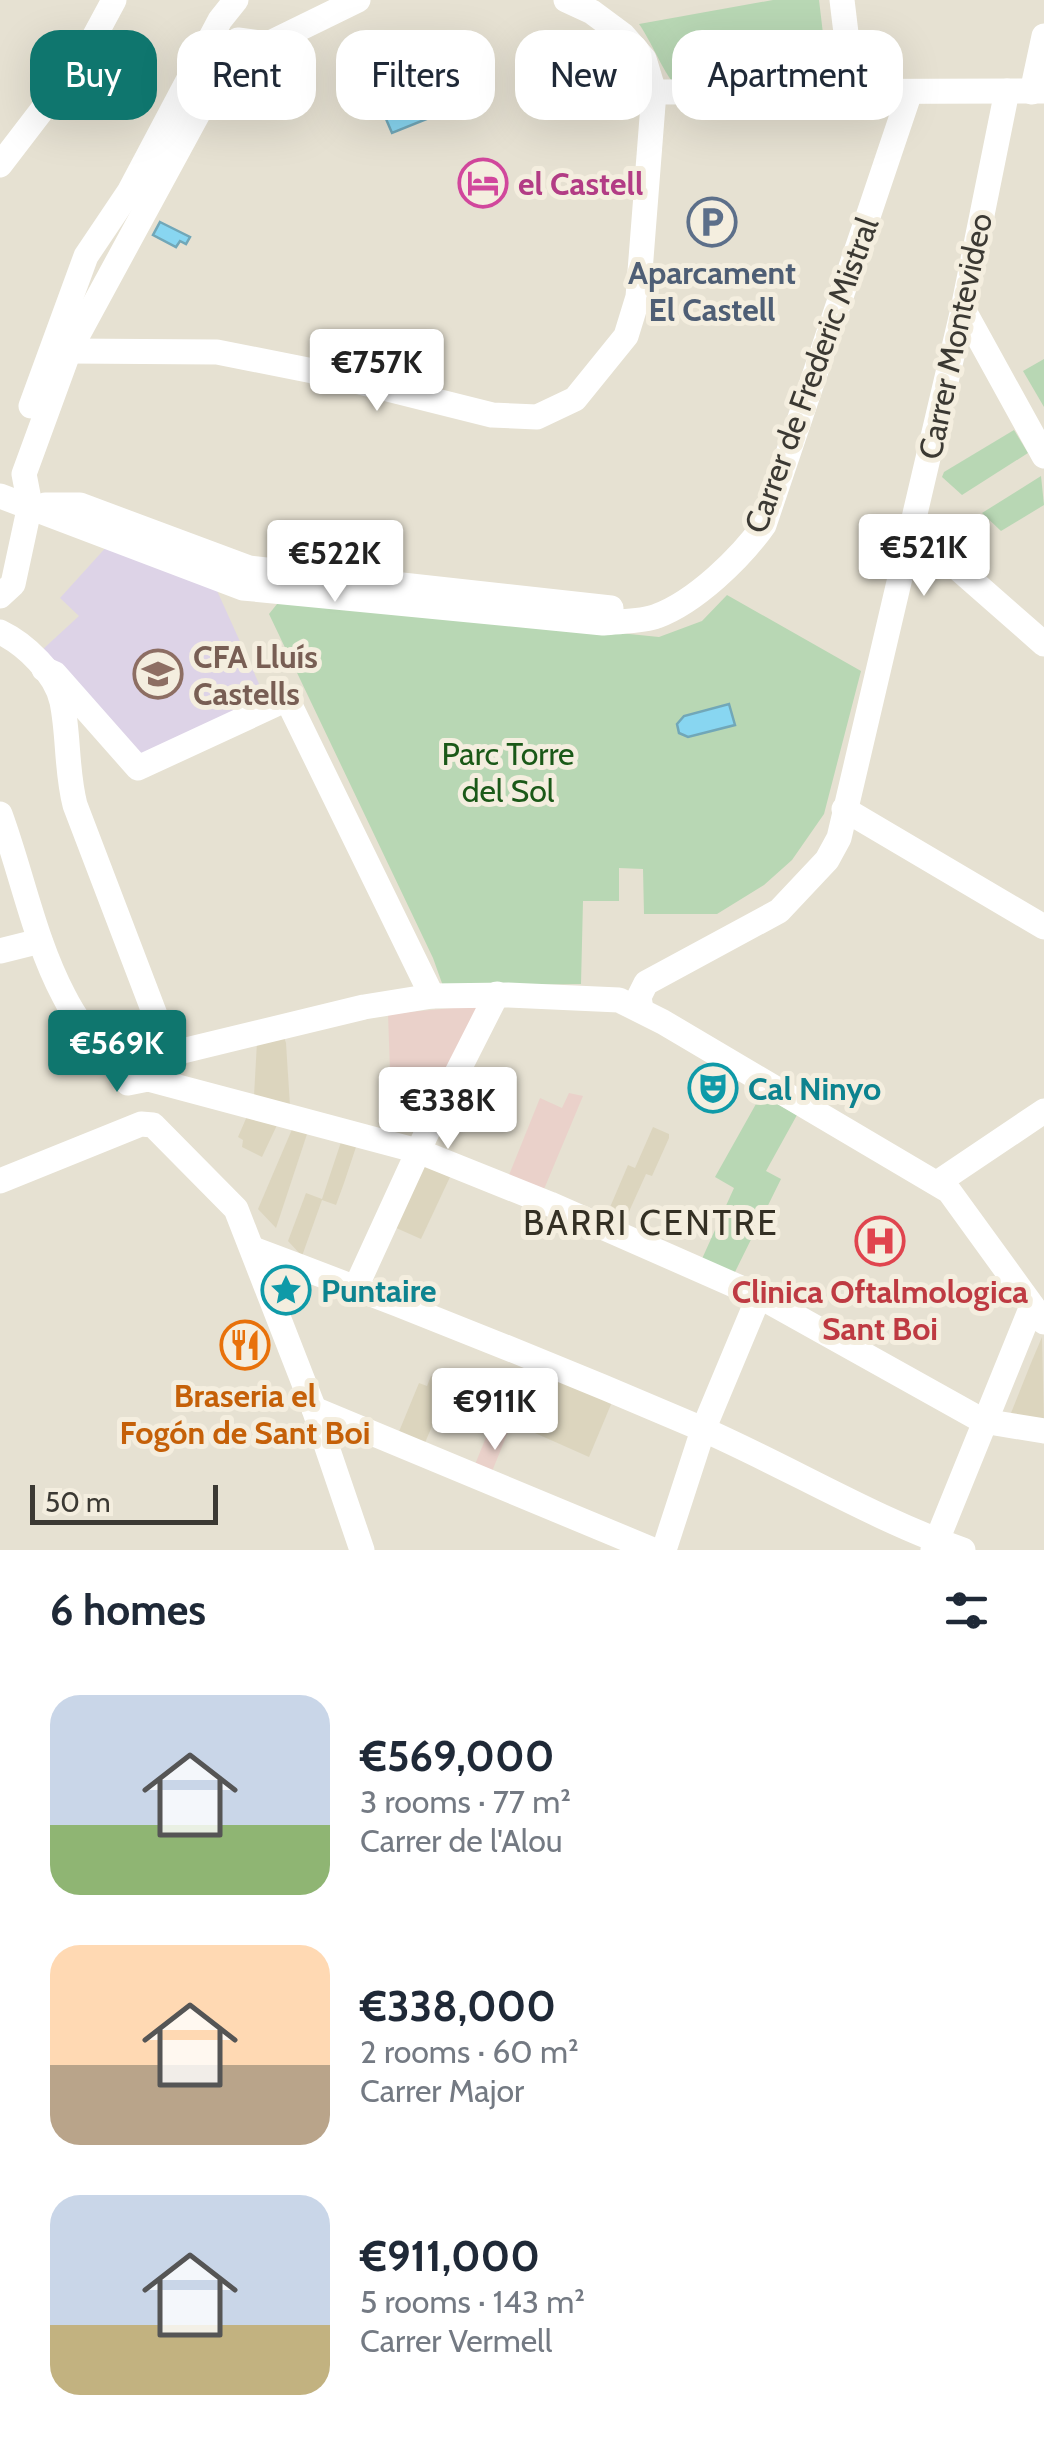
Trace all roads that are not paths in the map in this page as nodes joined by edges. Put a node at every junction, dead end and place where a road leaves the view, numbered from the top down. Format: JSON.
{"nodes":[{"id":1,"x":114,"y":0,"type":"edge"},
{"id":2,"x":236,"y":0,"type":"edge"},
{"id":3,"x":358,"y":0,"type":"edge"},
{"id":4,"x":566,"y":0,"type":"edge"},
{"id":5,"x":842,"y":0,"type":"edge"},
{"id":6,"x":846,"y":30,"type":"edge"},
{"id":7,"x":1044,"y":36,"type":"edge"},
{"id":8,"x":1028,"y":91,"type":"edge"},
{"id":9,"x":654,"y":92,"type":"junction"},
{"id":10,"x":672,"y":92,"type":"edge"},
{"id":11,"x":903,"y":92,"type":"edge"},
{"id":12,"x":910,"y":92,"type":"junction"},
{"id":13,"x":0,"y":165,"type":"edge"},
{"id":14,"x":963,"y":309,"type":"junction"},
{"id":15,"x":981,"y":338,"type":"junction"},
{"id":16,"x":69,"y":351,"type":"junction"},
{"id":17,"x":1044,"y":429,"type":"edge"},
{"id":18,"x":1044,"y":456,"type":"edge"},
{"id":19,"x":24,"y":474,"type":"junction"},
{"id":20,"x":0,"y":496,"type":"edge"},
{"id":21,"x":30,"y":505,"type":"junction"},
{"id":22,"x":912,"y":528,"type":"junction"},
{"id":23,"x":0,"y":596,"type":"edge"},
{"id":24,"x":0,"y":632,"type":"edge"},
{"id":25,"x":1044,"y":644,"type":"edge"},
{"id":26,"x":44,"y":669,"type":"junction"},
{"id":27,"x":844,"y":809,"type":"junction"},
{"id":28,"x":0,"y":814,"type":"edge"},
{"id":29,"x":1044,"y":927,"type":"edge"},
{"id":30,"x":40,"y":942,"type":"junction"},
{"id":31,"x":0,"y":951,"type":"edge"},
{"id":32,"x":497,"y":994,"type":"junction"},
{"id":33,"x":432,"y":996,"type":"junction"},
{"id":34,"x":641,"y":1009,"type":"junction"},
{"id":35,"x":170,"y":1054,"type":"junction"},
{"id":36,"x":148,"y":1079,"type":"junction"},
{"id":37,"x":1044,"y":1111,"type":"edge"},
{"id":38,"x":142,"y":1124,"type":"junction"},
{"id":39,"x":418,"y":1151,"type":"junction"},
{"id":40,"x":0,"y":1181,"type":"edge"},
{"id":41,"x":937,"y":1183,"type":"junction"},
{"id":42,"x":253,"y":1249,"type":"junction"},
{"id":43,"x":356,"y":1287,"type":"junction"},
{"id":44,"x":759,"y":1296,"type":"junction"},
{"id":45,"x":1038,"y":1314,"type":"edge"},
{"id":46,"x":314,"y":1409,"type":"junction"},
{"id":47,"x":983,"y":1421,"type":"junction"},
{"id":48,"x":703,"y":1430,"type":"junction"},
{"id":49,"x":1044,"y":1431,"type":"edge"},
{"id":50,"x":934,"y":1545,"type":"edge"},
{"id":51,"x":362,"y":1550,"type":"edge"},
{"id":52,"x":653,"y":1550,"type":"edge"},
{"id":53,"x":664,"y":1550,"type":"edge"},
{"id":54,"x":964,"y":1550,"type":"edge"}],
"edges":[{"from":1,"to":13,"type":"street"},
{"from":2,"to":19,"type":"street"},
{"from":3,"to":16,"type":"street"},
{"from":4,"to":9,"type":"street"},
{"from":5,"to":6,"type":"street"},
{"from":7,"to":8,"type":"street","name":"Carrer Montevideo"},
{"from":8,"to":12,"type":"street"},
{"from":8,"to":14,"type":"street","name":"Carrer Montevideo"},
{"from":9,"to":10,"type":"street"},
{"from":9,"to":16,"type":"street"},
{"from":11,"to":12,"type":"street"},
{"from":12,"to":21,"type":"street","name":"Carrer de Frederic Mistral"},
{"from":14,"to":15,"type":"street"},
{"from":14,"to":22,"type":"street","name":"Carrer Montevideo"},
{"from":15,"to":17,"type":"street"},
{"from":15,"to":18,"type":"street"},
{"from":16,"to":19,"type":"street"},
{"from":19,"to":21,"type":"street"},
{"from":20,"to":21,"type":"street","name":"Carrer de Frederic Mistral"},
{"from":21,"to":23,"type":"street"},
{"from":22,"to":25,"type":"street"},
{"from":22,"to":27,"type":"street","name":"Carrer Montevideo"},
{"from":24,"to":26,"type":"street"},
{"from":26,"to":33,"type":"street"},
{"from":26,"to":35,"type":"street"},
{"from":27,"to":29,"type":"street"},
{"from":27,"to":34,"type":"street","name":"Carrer Montevideo"},
{"from":28,"to":30,"type":"street"},
{"from":30,"to":31,"type":"street"},
{"from":30,"to":36,"type":"street"},
{"from":32,"to":33,"type":"street"},
{"from":32,"to":34,"type":"street"},
{"from":32,"to":39,"type":"street"},
{"from":33,"to":35,"type":"street"},
{"from":34,"to":41,"type":"street"},
{"from":35,"to":36,"type":"street"},
{"from":36,"to":38,"type":"street"},
{"from":36,"to":39,"type":"street"},
{"from":37,"to":41,"type":"street"},
{"from":38,"to":40,"type":"street"},
{"from":38,"to":42,"type":"street"},
{"from":39,"to":43,"type":"street"},
{"from":39,"to":44,"type":"street"},
{"from":41,"to":45,"type":"street"},
{"from":42,"to":43,"type":"street"},
{"from":42,"to":46,"type":"street"},
{"from":43,"to":48,"type":"street"},
{"from":44,"to":47,"type":"street"},
{"from":44,"to":48,"type":"street"},
{"from":45,"to":47,"type":"street"},
{"from":46,"to":51,"type":"street"},
{"from":46,"to":52,"type":"street"},
{"from":47,"to":49,"type":"street"},
{"from":47,"to":50,"type":"street"},
{"from":48,"to":50,"type":"street"},
{"from":48,"to":53,"type":"street"},
{"from":50,"to":54,"type":"street"}]}
